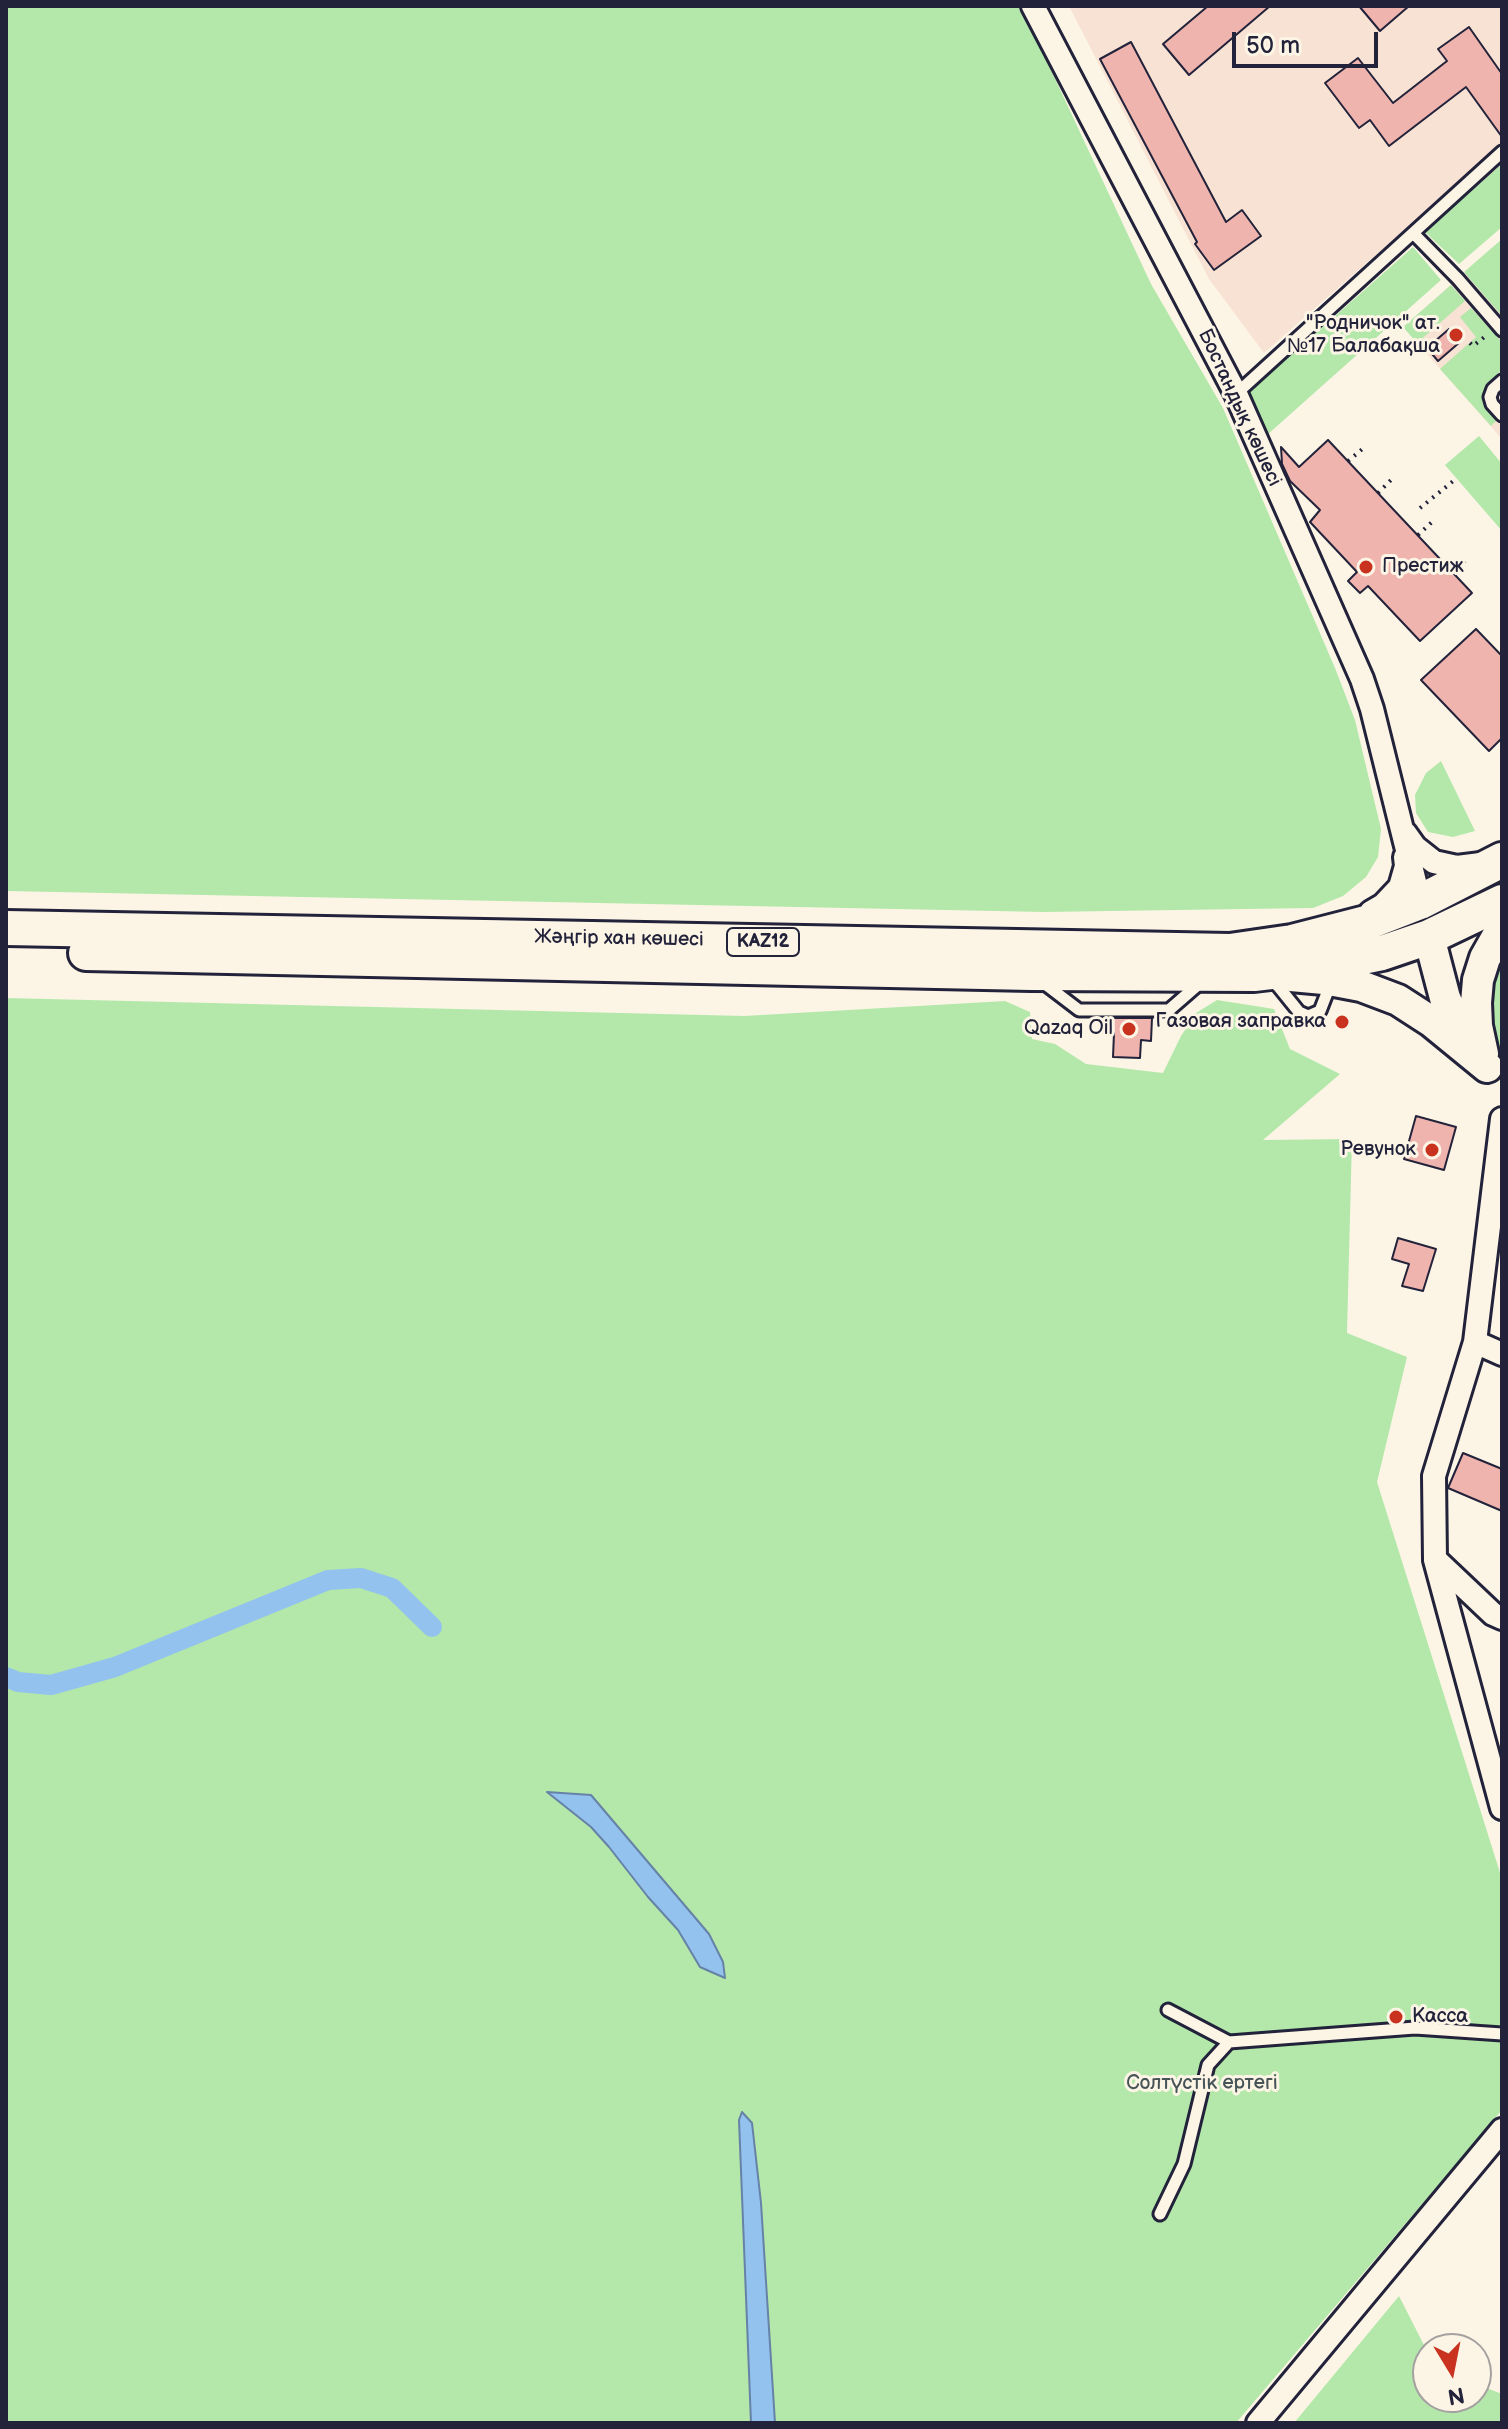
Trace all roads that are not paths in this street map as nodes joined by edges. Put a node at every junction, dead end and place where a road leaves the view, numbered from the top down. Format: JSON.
{"nodes":[{"id":1,"x":1033,"y":6,"type":"edge"},
{"id":2,"x":1502,"y":152,"type":"edge"},
{"id":3,"x":1413,"y":233,"type":"junction"},
{"id":4,"x":1500,"y":328,"type":"edge"},
{"id":5,"x":1502,"y":381,"type":"edge"},
{"id":6,"x":1236,"y":394,"type":"junction"},
{"id":7,"x":1502,"y":415,"type":"edge"},
{"id":8,"x":1403,"y":828,"type":"junction"},
{"id":9,"x":1502,"y":858,"type":"edge"},
{"id":10,"x":1420,"y":902,"type":"junction"},
{"id":11,"x":1502,"y":902,"type":"edge"},
{"id":12,"x":6,"y":928,"type":"edge"},
{"id":13,"x":1502,"y":928,"type":"edge"},
{"id":14,"x":1338,"y":931,"type":"junction"},
{"id":15,"x":1429,"y":937,"type":"junction"},
{"id":16,"x":6,"y":952,"type":"edge"},
{"id":17,"x":1254,"y":974,"type":"junction"},
{"id":18,"x":1494,"y":1074,"type":"edge"},
{"id":19,"x":1502,"y":1119,"type":"edge"},
{"id":20,"x":1475,"y":1342,"type":"junction"},
{"id":21,"x":1502,"y":1354,"type":"edge"},
{"id":22,"x":1435,"y":1560,"type":"junction"},
{"id":23,"x":1499,"y":1619,"type":"edge"},
{"id":24,"x":1502,"y":1808,"type":"edge"},
{"id":25,"x":1168,"y":2010,"type":"dead end"},
{"id":26,"x":1502,"y":2034,"type":"edge"},
{"id":27,"x":1229,"y":2042,"type":"junction"},
{"id":28,"x":1502,"y":2130,"type":"edge"},
{"id":29,"x":1160,"y":2214,"type":"dead end"},
{"id":30,"x":1258,"y":2423,"type":"edge"}],
"edges":[{"from":1,"to":6,"type":"street","name":"Бостандық көшесі"},
{"from":2,"to":3,"type":"lane"},
{"from":3,"to":4,"type":"lane"},
{"from":3,"to":6,"type":"lane"},
{"from":5,"to":7,"type":"lane"},
{"from":6,"to":8,"type":"street","name":"Бостандық көшесі"},
{"from":8,"to":9,"type":"street"},
{"from":8,"to":10,"type":"street"},
{"from":8,"to":14,"type":"street"},
{"from":9,"to":10,"type":"main road","name":"Жәңгір хан көшесі","number":"KAZ12"},
{"from":10,"to":14,"type":"main road","name":"Жәңгір хан көшесі","number":"KAZ12"},
{"from":10,"to":15,"type":"main road"},
{"from":11,"to":15,"type":"main road","name":"Жәңгір хан көшесі","number":"KAZ12"},
{"from":12,"to":14,"type":"main road","name":"Жәңгір хан көшесі","number":"KAZ12"},
{"from":13,"to":18,"type":"main road"},
{"from":15,"to":17,"type":"main road","name":"Жәңгір хан көшесі","number":"KAZ12"},
{"from":15,"to":18,"type":"main road"},
{"from":16,"to":17,"type":"main road","name":"Жәңгір хан көшесі","number":"KAZ12"},
{"from":17,"to":18,"type":"main road"},
{"from":19,"to":20,"type":"street"},
{"from":20,"to":21,"type":"street"},
{"from":20,"to":22,"type":"street"},
{"from":22,"to":23,"type":"street"},
{"from":22,"to":24,"type":"street"},
{"from":25,"to":27,"type":"lane"},
{"from":26,"to":27,"type":"lane"},
{"from":27,"to":29,"type":"lane"},
{"from":28,"to":30,"type":"street"}]}
